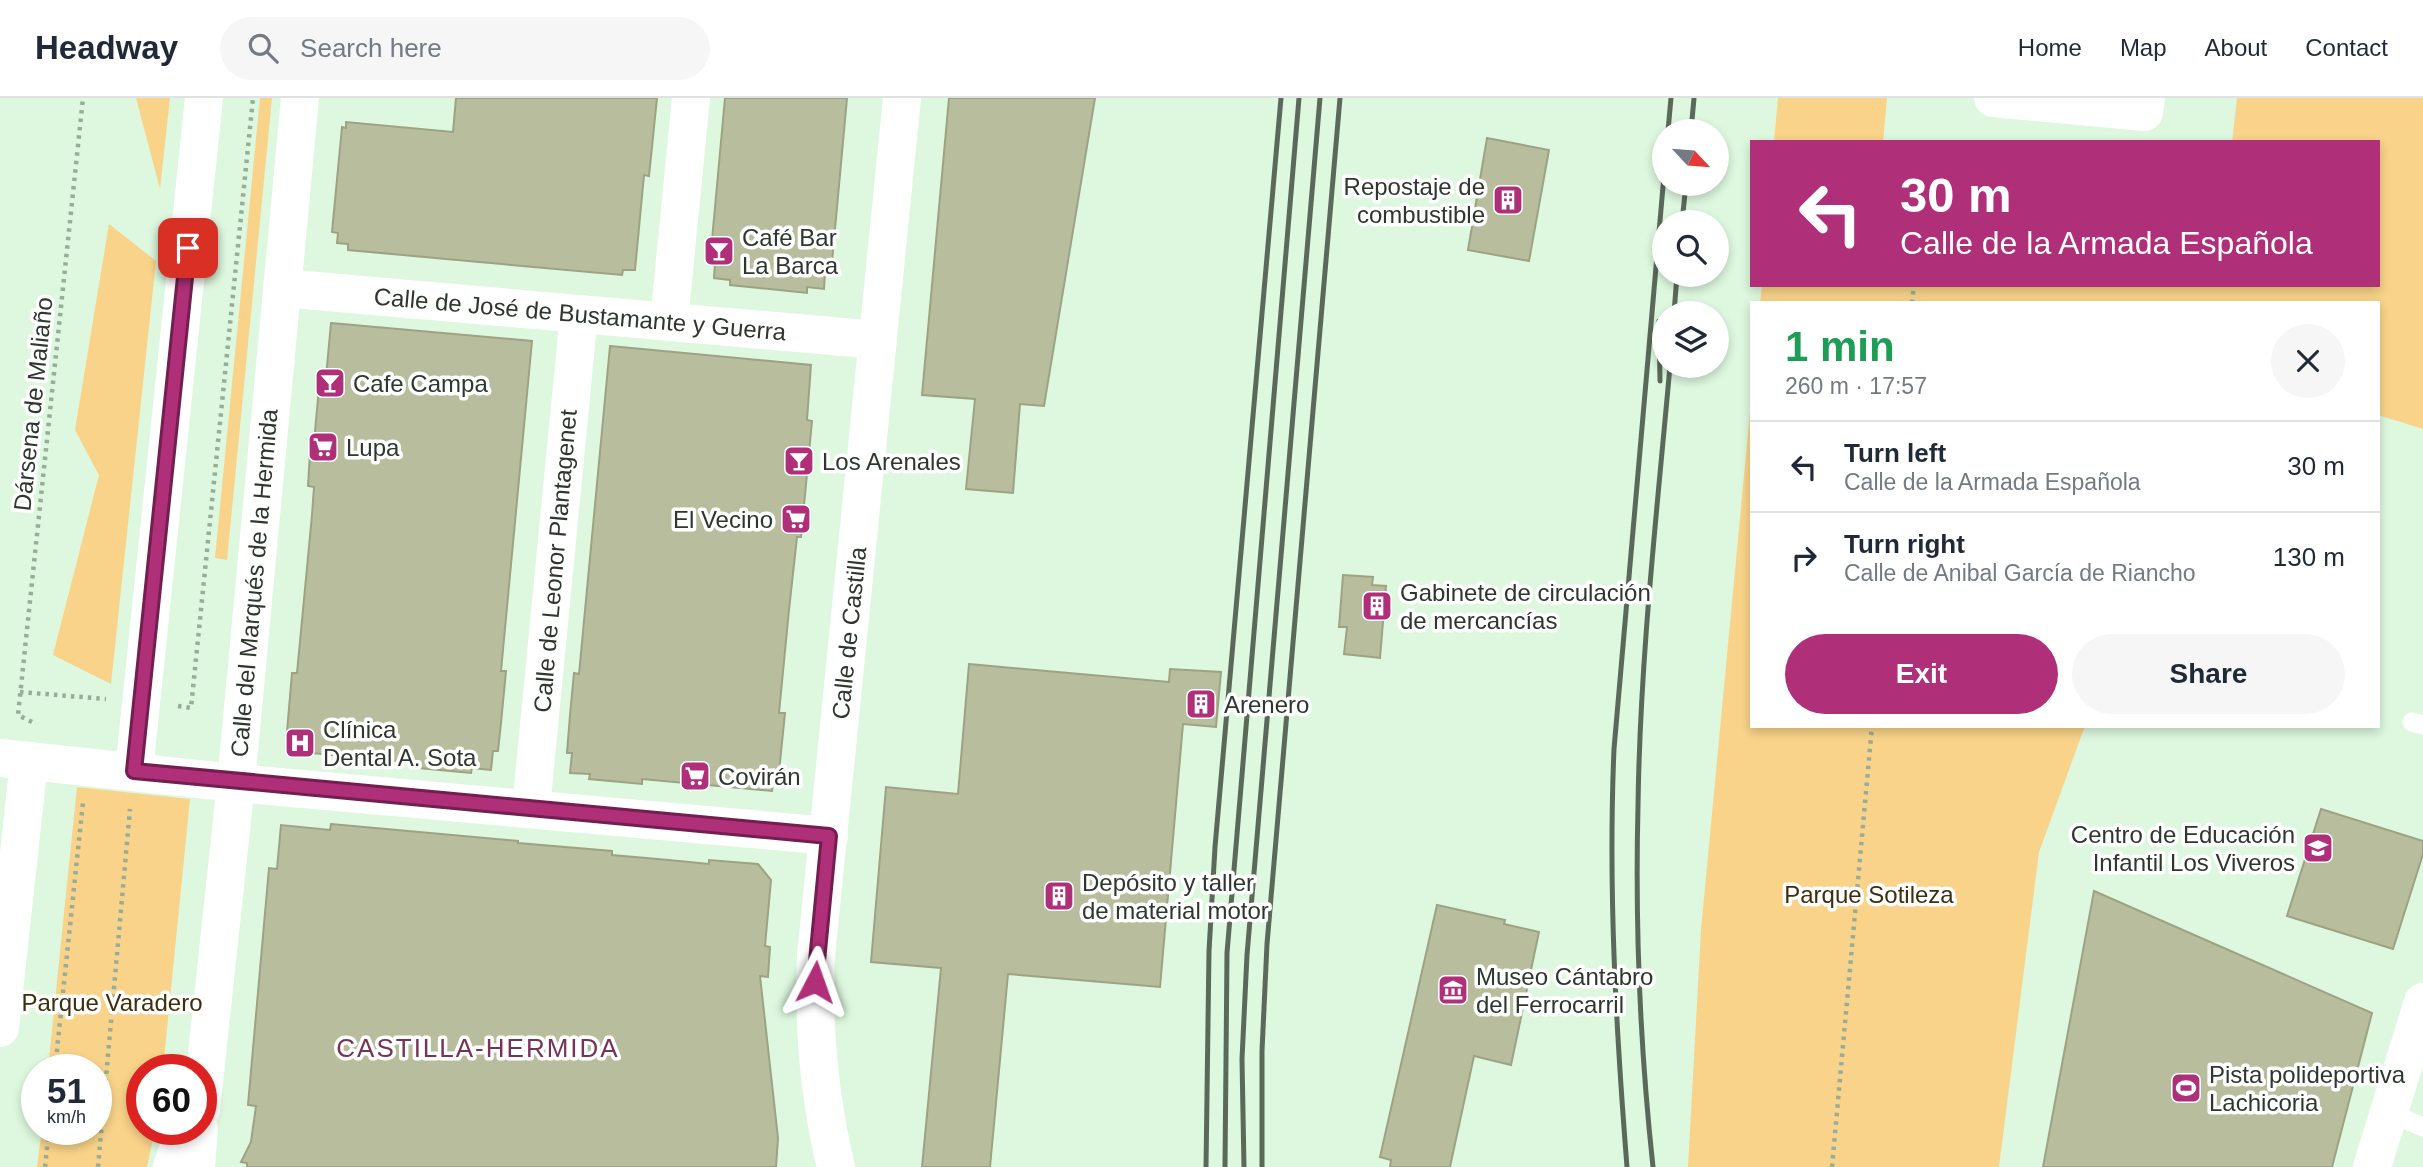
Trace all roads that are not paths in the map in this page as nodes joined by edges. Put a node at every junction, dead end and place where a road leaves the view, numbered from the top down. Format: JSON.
{"nodes":[{"id":1,"x":204,"y":98,"type":"edge"},
{"id":2,"x":300,"y":98,"type":"edge"},
{"id":3,"x":691,"y":98,"type":"edge"},
{"id":4,"x":902,"y":98,"type":"edge"},
{"id":5,"x":1993,"y":98,"type":"edge"},
{"id":6,"x":2146,"y":98,"type":"edge"},
{"id":7,"x":282,"y":288,"type":"junction"},
{"id":8,"x":579,"y":314,"type":"junction"},
{"id":9,"x":669,"y":321,"type":"junction"},
{"id":10,"x":878,"y":340,"type":"junction"},
{"id":11,"x":14,"y":760,"type":"edge"},
{"id":12,"x":134,"y":771,"type":"junction"},
{"id":13,"x":236,"y":783,"type":"junction"},
{"id":14,"x":531,"y":808,"type":"junction"},
{"id":15,"x":829,"y":836,"type":"junction"},
{"id":16,"x":2423,"y":1002,"type":"edge"},
{"id":17,"x":0,"y":1028,"type":"edge"},
{"id":18,"x":205,"y":1054,"type":"edge"},
{"id":19,"x":2406,"y":1120,"type":"edge"},
{"id":20,"x":180,"y":1145,"type":"edge"},
{"id":21,"x":198,"y":1145,"type":"edge"},
{"id":22,"x":172,"y":1167,"type":"edge"},
{"id":23,"x":196,"y":1167,"type":"edge"},
{"id":24,"x":836,"y":1167,"type":"edge"},
{"id":25,"x":2372,"y":1167,"type":"edge"}],
"edges":[{"from":1,"to":12,"type":"street"},
{"from":2,"to":7,"type":"street","name":"Calle del Marqués de la Hermida"},
{"from":3,"to":9,"type":"street"},
{"from":4,"to":10,"type":"street","name":"Calle de Castilla"},
{"from":5,"to":6,"type":"street"},
{"from":7,"to":8,"type":"street","name":"Calle de José de Bustamante y Guerra"},
{"from":7,"to":13,"type":"street","name":"Calle del Marqués de la Hermida"},
{"from":8,"to":9,"type":"street","name":"Calle de José de Bustamante y Guerra"},
{"from":8,"to":14,"type":"street","name":"Calle de Leonor Plantagenet"},
{"from":9,"to":10,"type":"street","name":"Calle de José de Bustamante y Guerra"},
{"from":10,"to":15,"type":"street","name":"Calle de Castilla"},
{"from":11,"to":12,"type":"street"},
{"from":11,"to":17,"type":"street"},
{"from":12,"to":13,"type":"street"},
{"from":13,"to":14,"type":"street"},
{"from":13,"to":18,"type":"street","name":"Calle del Marqués de la Hermida"},
{"from":14,"to":15,"type":"street"},
{"from":15,"to":24,"type":"street","name":"Calle de Castilla"},
{"from":16,"to":19,"type":"street"},
{"from":19,"to":25,"type":"street"},
{"from":20,"to":22,"type":"street"},
{"from":21,"to":23,"type":"street"}]}
